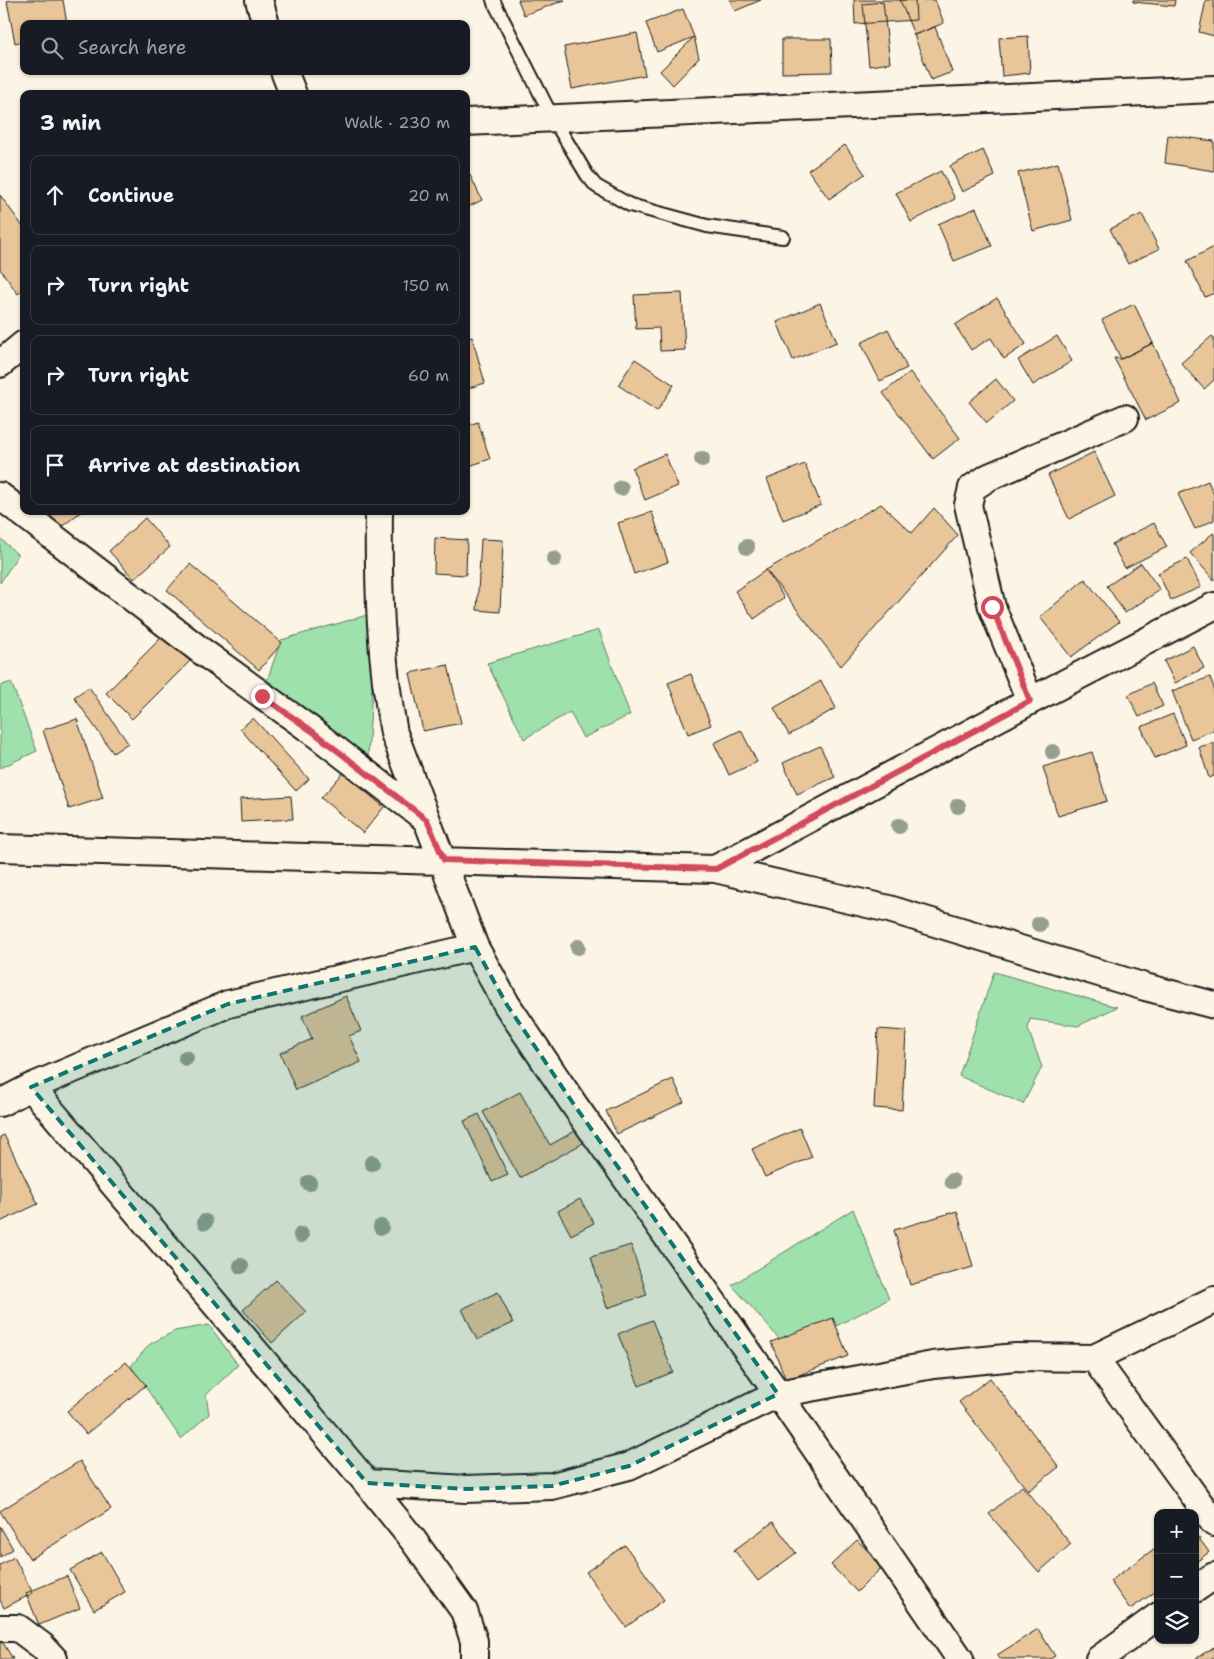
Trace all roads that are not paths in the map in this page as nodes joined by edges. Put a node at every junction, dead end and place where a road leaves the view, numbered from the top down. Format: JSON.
{"nodes":[{"id":1,"x":258,"y":0,"type":"edge"},
{"id":2,"x":493,"y":0,"type":"edge"},
{"id":3,"x":265,"y":20,"type":"edge"},
{"id":4,"x":286,"y":75,"type":"edge"},
{"id":5,"x":1214,"y":89,"type":"edge"},
{"id":6,"x":291,"y":90,"type":"edge"},
{"id":7,"x":552,"y":117,"type":"junction"},
{"id":8,"x":470,"y":122,"type":"edge"},
{"id":9,"x":783,"y":237,"type":"dead end"},
{"id":10,"x":20,"y":347,"type":"edge"},
{"id":11,"x":0,"y":364,"type":"edge"},
{"id":12,"x":1125,"y":418,"type":"dead end"},
{"id":13,"x":0,"y":496,"type":"edge"},
{"id":14,"x":20,"y":511,"type":"edge"},
{"id":15,"x":25,"y":515,"type":"edge"},
{"id":16,"x":379,"y":515,"type":"edge"},
{"id":17,"x":1214,"y":606,"type":"edge"},
{"id":18,"x":1030,"y":701,"type":"junction"},
{"id":19,"x":427,"y":820,"type":"junction"},
{"id":20,"x":0,"y":848,"type":"edge"},
{"id":21,"x":444,"y":860,"type":"junction"},
{"id":22,"x":716,"y":869,"type":"junction"},
{"id":23,"x":475,"y":947,"type":"junction"},
{"id":24,"x":1214,"y":1005,"type":"edge"},
{"id":25,"x":31,"y":1087,"type":"junction"},
{"id":26,"x":0,"y":1103,"type":"edge"},
{"id":27,"x":1214,"y":1300,"type":"edge"},
{"id":28,"x":1094,"y":1358,"type":"junction"},
{"id":29,"x":778,"y":1394,"type":"junction"},
{"id":30,"x":367,"y":1483,"type":"junction"},
{"id":31,"x":1214,"y":1522,"type":"edge"},
{"id":32,"x":1214,"y":1576,"type":"edge"},
{"id":33,"x":1199,"y":1586,"type":"edge"},
{"id":34,"x":1154,"y":1619,"type":"edge"},
{"id":35,"x":0,"y":1628,"type":"edge"},
{"id":36,"x":54,"y":1659,"type":"edge"},
{"id":37,"x":474,"y":1659,"type":"edge"},
{"id":38,"x":960,"y":1659,"type":"edge"},
{"id":39,"x":1098,"y":1659,"type":"edge"}],
"edges":[{"from":1,"to":3,"type":"street"},
{"from":2,"to":7,"type":"lane"},
{"from":4,"to":6,"type":"street"},
{"from":5,"to":7,"type":"street"},
{"from":7,"to":8,"type":"street"},
{"from":7,"to":9,"type":"lane"},
{"from":10,"to":11,"type":"street"},
{"from":12,"to":18,"type":"street"},
{"from":13,"to":14,"type":"street"},
{"from":15,"to":19,"type":"street"},
{"from":16,"to":19,"type":"street"},
{"from":17,"to":18,"type":"street"},
{"from":18,"to":22,"type":"street"},
{"from":19,"to":21,"type":"street"},
{"from":20,"to":21,"type":"street"},
{"from":21,"to":22,"type":"street"},
{"from":21,"to":23,"type":"street"},
{"from":22,"to":24,"type":"street"},
{"from":23,"to":25,"type":"street"},
{"from":23,"to":29,"type":"street"},
{"from":25,"to":26,"type":"street"},
{"from":25,"to":30,"type":"street"},
{"from":27,"to":28,"type":"street"},
{"from":28,"to":29,"type":"street"},
{"from":28,"to":31,"type":"street"},
{"from":29,"to":30,"type":"street"},
{"from":29,"to":38,"type":"street"},
{"from":30,"to":37,"type":"street"},
{"from":32,"to":33,"type":"street"},
{"from":34,"to":39,"type":"street"},
{"from":35,"to":36,"type":"street"}]}
